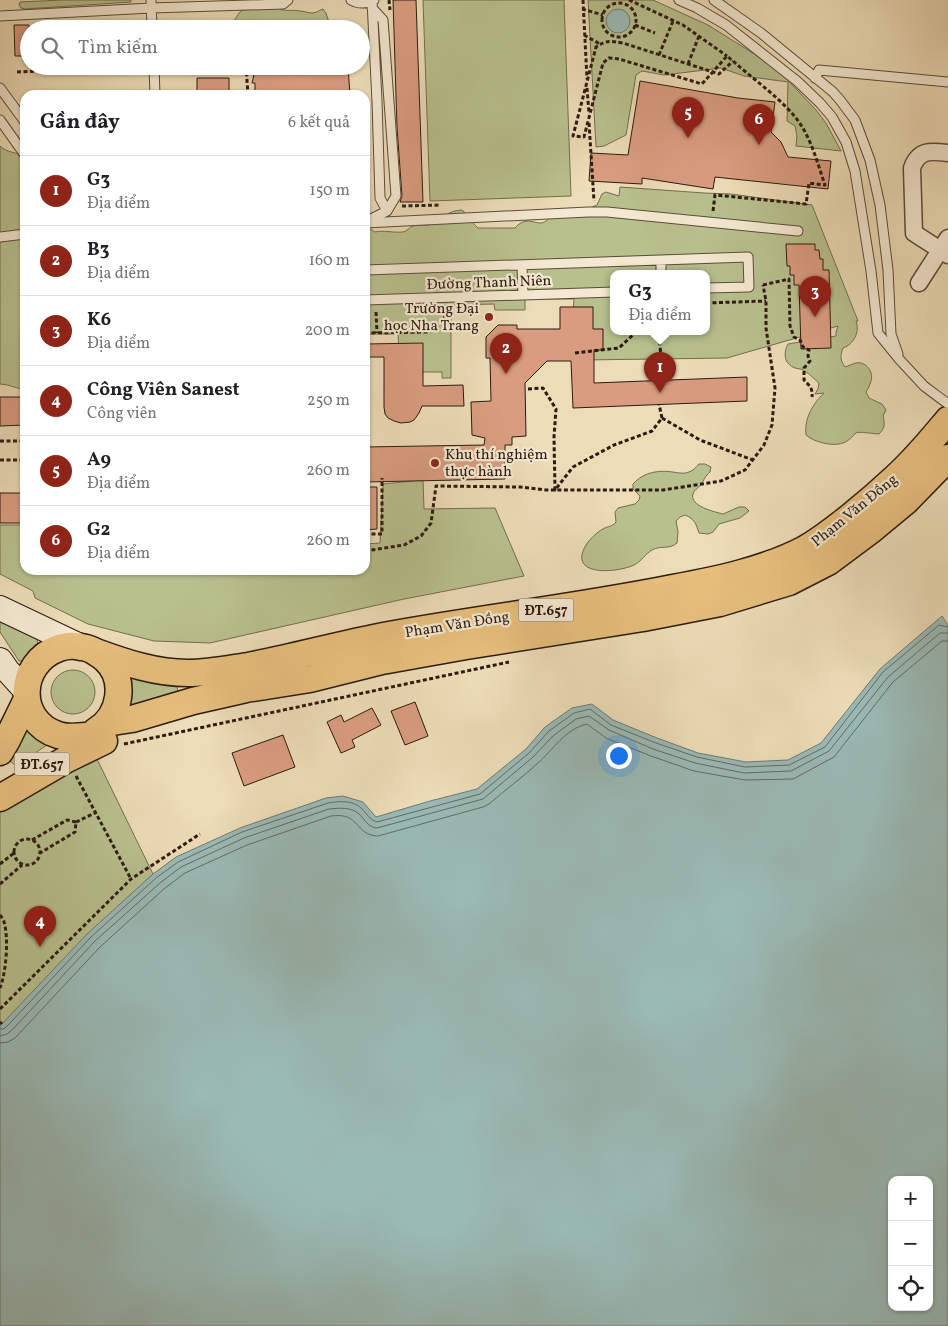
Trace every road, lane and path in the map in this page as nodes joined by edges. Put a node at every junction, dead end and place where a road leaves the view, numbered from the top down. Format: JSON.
{"nodes":[{"id":1,"x":288,"y":0,"type":"edge"},
{"id":2,"x":350,"y":0,"type":"edge"},
{"id":3,"x":389,"y":0,"type":"edge"},
{"id":4,"x":583,"y":0,"type":"edge"},
{"id":5,"x":629,"y":0,"type":"edge"},
{"id":6,"x":679,"y":0,"type":"edge"},
{"id":7,"x":714,"y":0,"type":"edge"},
{"id":8,"x":215,"y":3,"type":"edge"},
{"id":9,"x":372,"y":3,"type":"edge"},
{"id":10,"x":151,"y":4,"type":"edge"},
{"id":11,"x":390,"y":10,"type":"dead end"},
{"id":12,"x":582,"y":10,"type":"junction"},
{"id":13,"x":603,"y":15,"type":"junction"},
{"id":14,"x":0,"y":16,"type":"edge"},
{"id":15,"x":152,"y":20,"type":"edge"},
{"id":16,"x":673,"y":21,"type":"junction"},
{"id":17,"x":635,"y":24,"type":"junction"},
{"id":18,"x":655,"y":33,"type":"dead end"},
{"id":19,"x":761,"y":33,"type":"junction"},
{"id":20,"x":584,"y":35,"type":"junction"},
{"id":21,"x":699,"y":36,"type":"junction"},
{"id":22,"x":600,"y":44,"type":"junction"},
{"id":23,"x":752,"y":46,"type":"junction"},
{"id":24,"x":660,"y":55,"type":"junction"},
{"id":25,"x":727,"y":56,"type":"junction"},
{"id":26,"x":733,"y":61,"type":"junction"},
{"id":27,"x":688,"y":64,"type":"junction"},
{"id":28,"x":591,"y":66,"type":"junction"},
{"id":29,"x":586,"y":67,"type":"junction"},
{"id":30,"x":17,"y":72,"type":"dead end"},
{"id":31,"x":20,"y":72,"type":"edge"},
{"id":32,"x":713,"y":72,"type":"junction"},
{"id":33,"x":143,"y":75,"type":"edge"},
{"id":34,"x":154,"y":75,"type":"edge"},
{"id":35,"x":247,"y":75,"type":"edge"},
{"id":36,"x":143,"y":78,"type":"dead end"},
{"id":37,"x":815,"y":78,"type":"junction"},
{"id":38,"x":948,"y":82,"type":"edge"},
{"id":39,"x":587,"y":84,"type":"junction"},
{"id":40,"x":0,"y":88,"type":"edge"},
{"id":41,"x":155,"y":90,"type":"edge"},
{"id":42,"x":248,"y":90,"type":"edge"},
{"id":43,"x":833,"y":92,"type":"junction"},
{"id":44,"x":586,"y":93,"type":"junction"},
{"id":45,"x":377,"y":102,"type":"junction"},
{"id":46,"x":389,"y":102,"type":"junction"},
{"id":47,"x":820,"y":103,"type":"junction"},
{"id":48,"x":20,"y":115,"type":"edge"},
{"id":49,"x":589,"y":118,"type":"junction"},
{"id":50,"x":0,"y":120,"type":"edge"},
{"id":51,"x":20,"y":148,"type":"edge"},
{"id":52,"x":948,"y":153,"type":"edge"},
{"id":53,"x":602,"y":202,"type":"dead end"},
{"id":54,"x":446,"y":205,"type":"dead end"},
{"id":55,"x":398,"y":206,"type":"dead end"},
{"id":56,"x":387,"y":211,"type":"junction"},
{"id":57,"x":713,"y":213,"type":"dead end"},
{"id":58,"x":370,"y":220,"type":"edge"},
{"id":59,"x":370,"y":222,"type":"edge"},
{"id":60,"x":798,"y":231,"type":"dead end"},
{"id":61,"x":20,"y":235,"type":"edge"},
{"id":62,"x":0,"y":237,"type":"edge"},
{"id":63,"x":946,"y":247,"type":"edge"},
{"id":64,"x":661,"y":260,"type":"junction"},
{"id":65,"x":522,"y":265,"type":"junction"},
{"id":66,"x":370,"y":270,"type":"edge"},
{"id":67,"x":661,"y":270,"type":"edge"},
{"id":68,"x":888,"y":270,"type":"junction"},
{"id":69,"x":871,"y":271,"type":"junction"},
{"id":70,"x":760,"y":278,"type":"dead end"},
{"id":71,"x":919,"y":283,"type":"dead end"},
{"id":72,"x":763,"y":285,"type":"junction"},
{"id":73,"x":710,"y":288,"type":"edge"},
{"id":74,"x":610,"y":292,"type":"edge"},
{"id":75,"x":523,"y":295,"type":"junction"},
{"id":76,"x":370,"y":300,"type":"edge"},
{"id":77,"x":766,"y":301,"type":"junction"},
{"id":78,"x":710,"y":303,"type":"edge"},
{"id":79,"x":444,"y":307,"type":"dead end"},
{"id":80,"x":376,"y":308,"type":"dead end"},
{"id":81,"x":370,"y":333,"type":"edge"},
{"id":82,"x":377,"y":333,"type":"junction"},
{"id":83,"x":633,"y":335,"type":"edge"},
{"id":84,"x":659,"y":335,"type":"edge"},
{"id":85,"x":574,"y":352,"type":"dead end"},
{"id":86,"x":660,"y":357,"type":"dead end"},
{"id":87,"x":899,"y":359,"type":"junction"},
{"id":88,"x":528,"y":389,"type":"dead end"},
{"id":89,"x":812,"y":397,"type":"dead end"},
{"id":90,"x":659,"y":404,"type":"dead end"},
{"id":91,"x":948,"y":404,"type":"edge"},
{"id":92,"x":662,"y":418,"type":"junction"},
{"id":93,"x":948,"y":420,"type":"edge"},
{"id":94,"x":0,"y":441,"type":"edge"},
{"id":95,"x":20,"y":441,"type":"edge"},
{"id":96,"x":948,"y":458,"type":"edge"},
{"id":97,"x":0,"y":460,"type":"edge"},
{"id":98,"x":20,"y":460,"type":"edge"},
{"id":99,"x":754,"y":460,"type":"junction"},
{"id":100,"x":382,"y":478,"type":"dead end"},
{"id":101,"x":555,"y":490,"type":"junction"},
{"id":102,"x":370,"y":534,"type":"edge"},
{"id":103,"x":370,"y":550,"type":"edge"},
{"id":104,"x":0,"y":608,"type":"edge"},
{"id":105,"x":87,"y":649,"type":"junction"},
{"id":106,"x":510,"y":662,"type":"dead end"},
{"id":107,"x":2,"y":668,"type":"edge"},
{"id":108,"x":310,"y":679,"type":"junction"},
{"id":109,"x":26,"y":695,"type":"junction"},
{"id":110,"x":96,"y":730,"type":"junction"},
{"id":111,"x":124,"y":744,"type":"dead end"},
{"id":112,"x":0,"y":752,"type":"edge"},
{"id":113,"x":74,"y":773,"type":"dead end"},
{"id":114,"x":0,"y":797,"type":"edge"},
{"id":115,"x":95,"y":813,"type":"junction"},
{"id":116,"x":76,"y":822,"type":"junction"},
{"id":117,"x":200,"y":834,"type":"dead end"},
{"id":118,"x":32,"y":840,"type":"junction"},
{"id":119,"x":14,"y":853,"type":"junction"},
{"id":120,"x":40,"y":853,"type":"junction"},
{"id":121,"x":0,"y":864,"type":"edge"},
{"id":122,"x":22,"y":864,"type":"junction"},
{"id":123,"x":131,"y":879,"type":"junction"},
{"id":124,"x":0,"y":884,"type":"edge"},
{"id":125,"x":0,"y":915,"type":"edge"},
{"id":126,"x":0,"y":988,"type":"edge"},
{"id":127,"x":0,"y":1008,"type":"edge"}],
"edges":[{"from":1,"to":8,"type":"lane"},
{"from":2,"to":9,"type":"lane"},
{"from":3,"to":11,"type":"path"},
{"from":4,"to":12,"type":"path"},
{"from":5,"to":16,"type":"path"},
{"from":6,"to":23,"type":"lane"},
{"from":7,"to":19,"type":"lane"},
{"from":8,"to":10,"type":"lane"},
{"from":9,"to":45,"type":"lane"},
{"from":9,"to":46,"type":"lane"},
{"from":10,"to":14,"type":"lane"},
{"from":10,"to":15,"type":"lane"},
{"from":12,"to":13,"type":"path"},
{"from":12,"to":20,"type":"path"},
{"from":13,"to":17,"type":"path"},
{"from":13,"to":17,"type":"path"},
{"from":16,"to":21,"type":"path"},
{"from":16,"to":24,"type":"path"},
{"from":17,"to":18,"type":"path"},
{"from":19,"to":23,"type":"lane"},
{"from":19,"to":37,"type":"lane"},
{"from":20,"to":22,"type":"path"},
{"from":20,"to":29,"type":"path"},
{"from":21,"to":25,"type":"path"},
{"from":21,"to":27,"type":"path"},
{"from":22,"to":24,"type":"path"},
{"from":22,"to":28,"type":"path"},
{"from":23,"to":47,"type":"lane"},
{"from":24,"to":27,"type":"path"},
{"from":25,"to":26,"type":"path"},
{"from":25,"to":32,"type":"path"},
{"from":26,"to":32,"type":"path"},
{"from":26,"to":57,"type":"path"},
{"from":27,"to":32,"type":"path"},
{"from":28,"to":29,"type":"path"},
{"from":28,"to":39,"type":"path"},
{"from":29,"to":39,"type":"path"},
{"from":30,"to":31,"type":"path"},
{"from":32,"to":49,"type":"path"},
{"from":33,"to":36,"type":"path"},
{"from":34,"to":41,"type":"lane"},
{"from":35,"to":42,"type":"path"},
{"from":37,"to":38,"type":"lane"},
{"from":37,"to":43,"type":"lane"},
{"from":39,"to":44,"type":"path"},
{"from":40,"to":48,"type":"lane"},
{"from":43,"to":47,"type":"lane"},
{"from":43,"to":68,"type":"lane"},
{"from":44,"to":49,"type":"path"},
{"from":44,"to":49,"type":"path"},
{"from":45,"to":46,"type":"lane"},
{"from":45,"to":56,"type":"lane"},
{"from":46,"to":56,"type":"lane"},
{"from":47,"to":69,"type":"lane"},
{"from":49,"to":53,"type":"path"},
{"from":50,"to":51,"type":"lane"},
{"from":52,"to":63,"type":"street"},
{"from":54,"to":55,"type":"path"},
{"from":56,"to":58,"type":"lane"},
{"from":59,"to":60,"type":"lane"},
{"from":61,"to":62,"type":"lane"},
{"from":63,"to":71,"type":"street"},
{"from":64,"to":65,"type":"lane","name":"Đường Thanh Niên"},
{"from":64,"to":67,"type":"lane"},
{"from":64,"to":73,"type":"lane"},
{"from":65,"to":66,"type":"lane","name":"Đường Thanh Niên"},
{"from":65,"to":75,"type":"lane"},
{"from":68,"to":69,"type":"lane"},
{"from":68,"to":87,"type":"lane"},
{"from":69,"to":87,"type":"lane"},
{"from":70,"to":72,"type":"path"},
{"from":72,"to":77,"type":"path"},
{"from":72,"to":89,"type":"path"},
{"from":74,"to":75,"type":"lane","name":"Đường Thanh Niên"},
{"from":75,"to":76,"type":"lane","name":"Đường Thanh Niên"},
{"from":77,"to":78,"type":"path"},
{"from":77,"to":99,"type":"path"},
{"from":79,"to":82,"type":"path"},
{"from":80,"to":82,"type":"path"},
{"from":81,"to":82,"type":"path"},
{"from":83,"to":85,"type":"path"},
{"from":84,"to":86,"type":"path"},
{"from":87,"to":91,"type":"lane"},
{"from":88,"to":101,"type":"path"},
{"from":90,"to":92,"type":"path"},
{"from":92,"to":99,"type":"path"},
{"from":92,"to":101,"type":"path"},
{"from":93,"to":105,"type":"main road","name":"Phạm Văn Đồng","number":"ĐT.657"},
{"from":94,"to":95,"type":"path"},
{"from":96,"to":108,"type":"main road","name":"Phạm Văn Đồng","number":"ĐT.657"},
{"from":97,"to":98,"type":"path"},
{"from":99,"to":101,"type":"path"},
{"from":100,"to":102,"type":"path"},
{"from":101,"to":103,"type":"path"},
{"from":104,"to":105,"type":"main road"},
{"from":105,"to":109,"type":"main road","name":"Phạm Văn Đồng","number":"ĐT.657"},
{"from":105,"to":110,"type":"main road"},
{"from":106,"to":111,"type":"path"},
{"from":107,"to":109,"type":"main road"},
{"from":108,"to":110,"type":"main road","name":"Phạm Văn Đồng","number":"ĐT.657"},
{"from":108,"to":114,"type":"main road"},
{"from":109,"to":110,"type":"main road","name":"Phạm Văn Đồng","number":"ĐT.657"},
{"from":109,"to":112,"type":"main road","name":"Phạm Văn Đồng","number":"ĐT.657"},
{"from":110,"to":114,"type":"main road","name":"Phạm Văn Đồng","number":"ĐT.657"},
{"from":113,"to":115,"type":"path"},
{"from":115,"to":116,"type":"path"},
{"from":115,"to":123,"type":"path"},
{"from":116,"to":118,"type":"path"},
{"from":116,"to":120,"type":"path"},
{"from":117,"to":123,"type":"path"},
{"from":118,"to":119,"type":"path"},
{"from":118,"to":120,"type":"path"},
{"from":119,"to":121,"type":"path"},
{"from":119,"to":122,"type":"path"},
{"from":120,"to":122,"type":"path"},
{"from":122,"to":124,"type":"path"},
{"from":123,"to":127,"type":"path"},
{"from":125,"to":126,"type":"path"}]}
